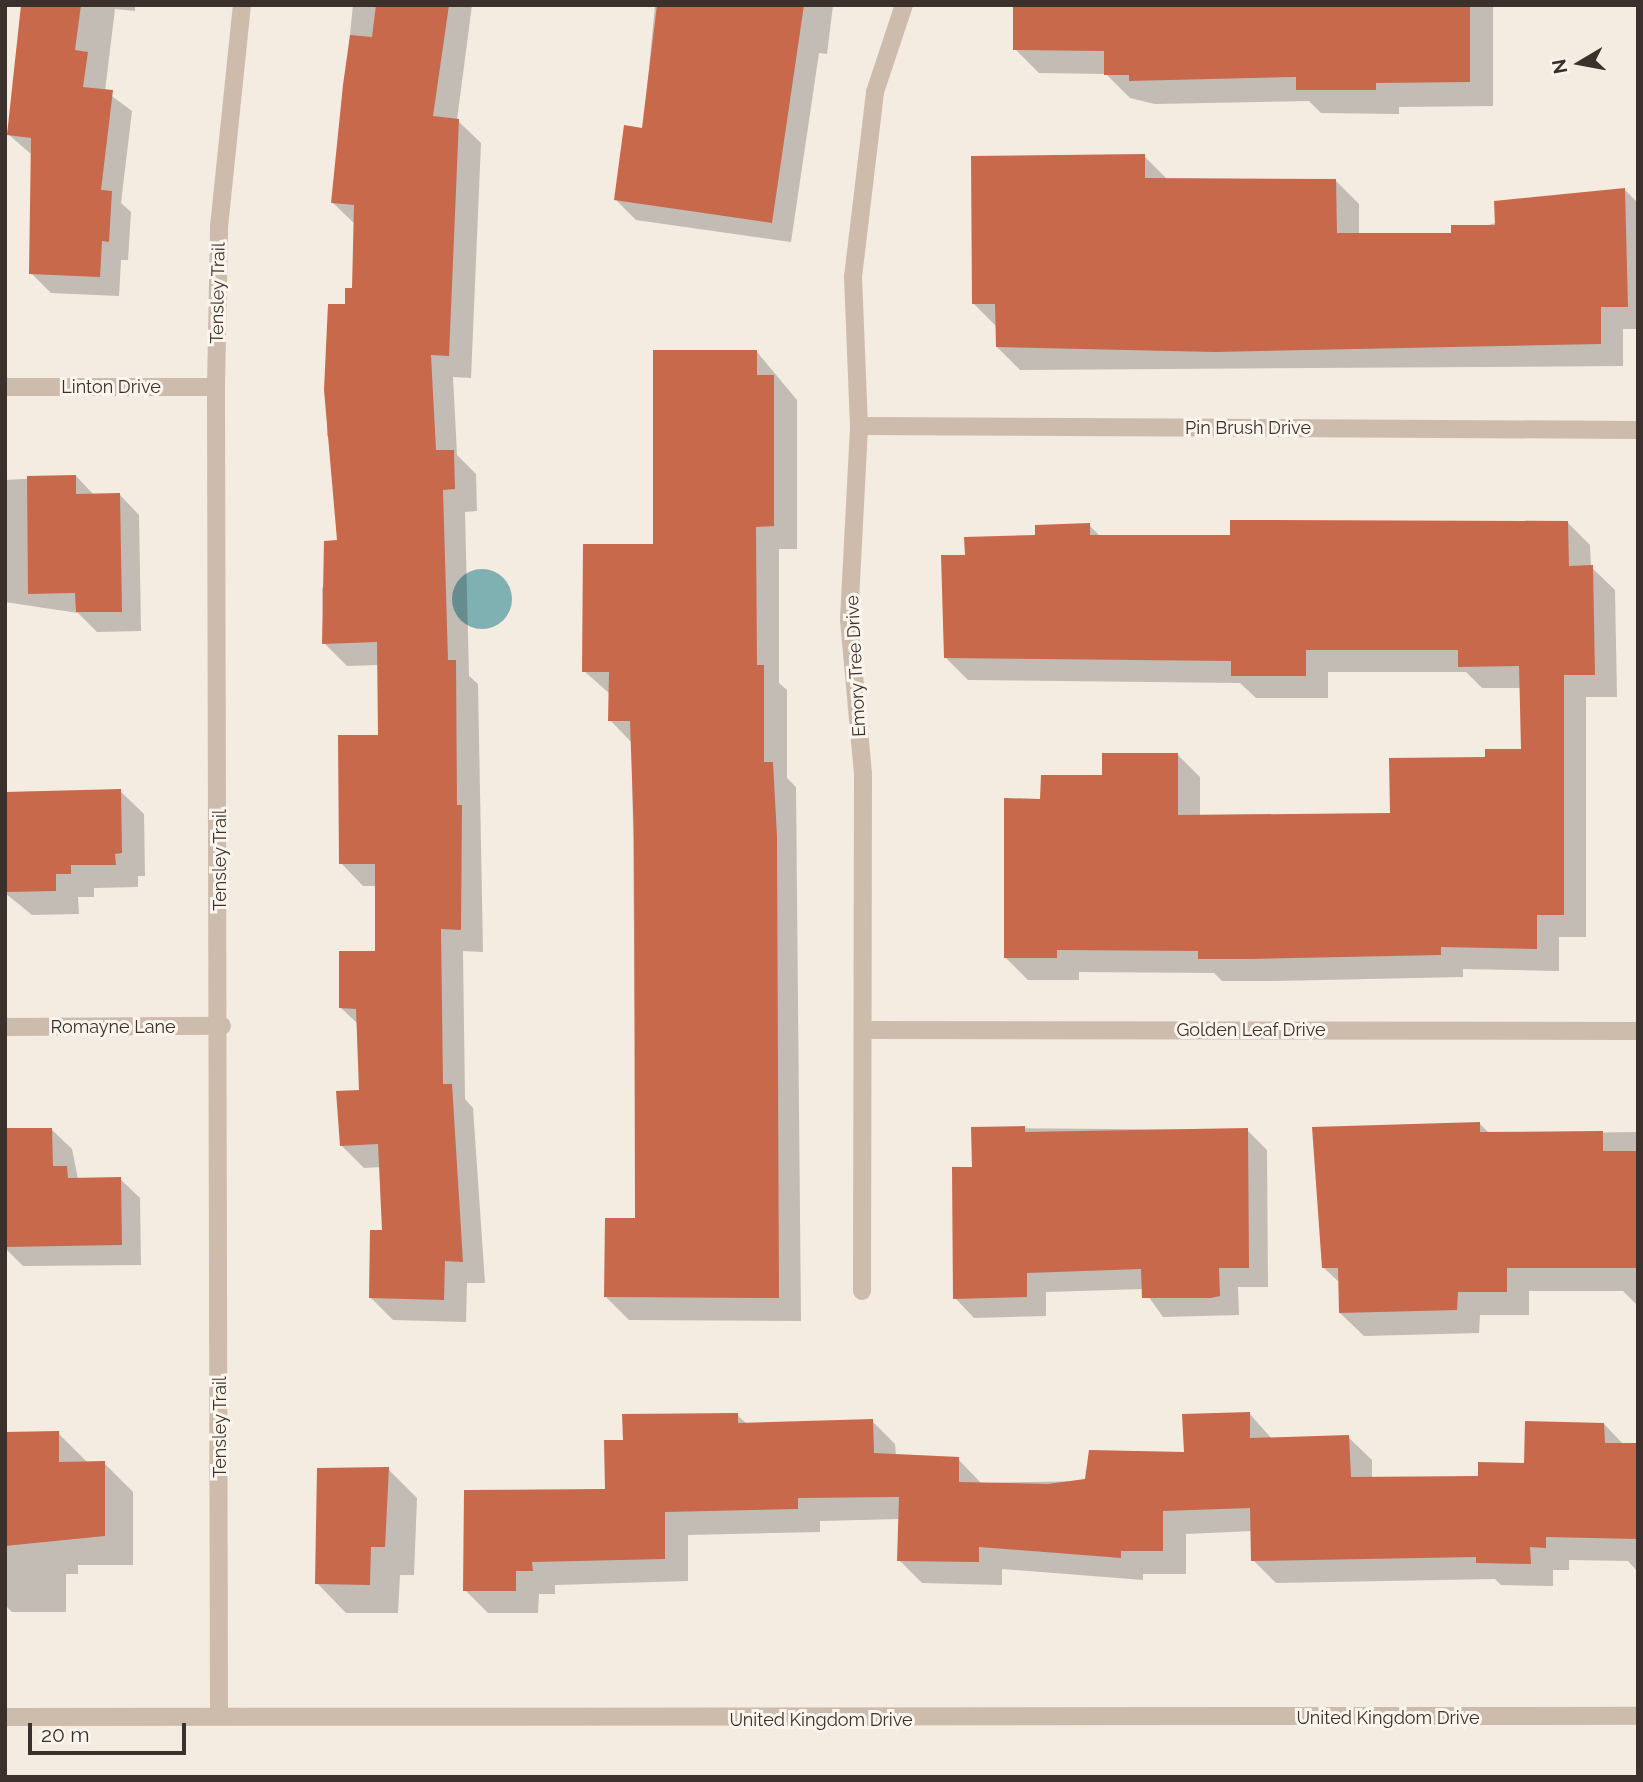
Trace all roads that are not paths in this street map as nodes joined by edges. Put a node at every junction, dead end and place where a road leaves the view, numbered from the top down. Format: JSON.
{"nodes":[{"id":1,"x":242,"y":5,"type":"edge"},
{"id":2,"x":904,"y":5,"type":"edge"},
{"id":3,"x":5,"y":387,"type":"edge"},
{"id":4,"x":216,"y":387,"type":"junction"},
{"id":5,"x":859,"y":426,"type":"junction"},
{"id":6,"x":1638,"y":430,"type":"edge"},
{"id":7,"x":222,"y":1026,"type":"junction"},
{"id":8,"x":5,"y":1027,"type":"edge"},
{"id":9,"x":865,"y":1030,"type":"junction"},
{"id":10,"x":1638,"y":1031,"type":"edge"},
{"id":11,"x":862,"y":1291,"type":"dead end"},
{"id":12,"x":219,"y":1716,"type":"junction"},
{"id":13,"x":1638,"y":1716,"type":"edge"},
{"id":14,"x":5,"y":1717,"type":"edge"}],
"edges":[{"from":1,"to":4,"type":"street","name":"Tensley Trail"},
{"from":2,"to":5,"type":"street","name":"Emory Tree Drive"},
{"from":3,"to":4,"type":"street","name":"Linton Drive"},
{"from":4,"to":7,"type":"street","name":"Tensley Trail"},
{"from":5,"to":6,"type":"street","name":"Pin Brush Drive"},
{"from":5,"to":9,"type":"street","name":"Emory Tree Drive"},
{"from":7,"to":8,"type":"street","name":"Romayne Lane"},
{"from":7,"to":12,"type":"street","name":"Tensley Trail"},
{"from":9,"to":10,"type":"street","name":"Golden Leaf Drive"},
{"from":9,"to":11,"type":"street","name":"Emory Tree Drive"},
{"from":12,"to":13,"type":"street","name":"United Kingdom Drive"},
{"from":12,"to":14,"type":"street","name":"United Kingdom Drive"}]}
